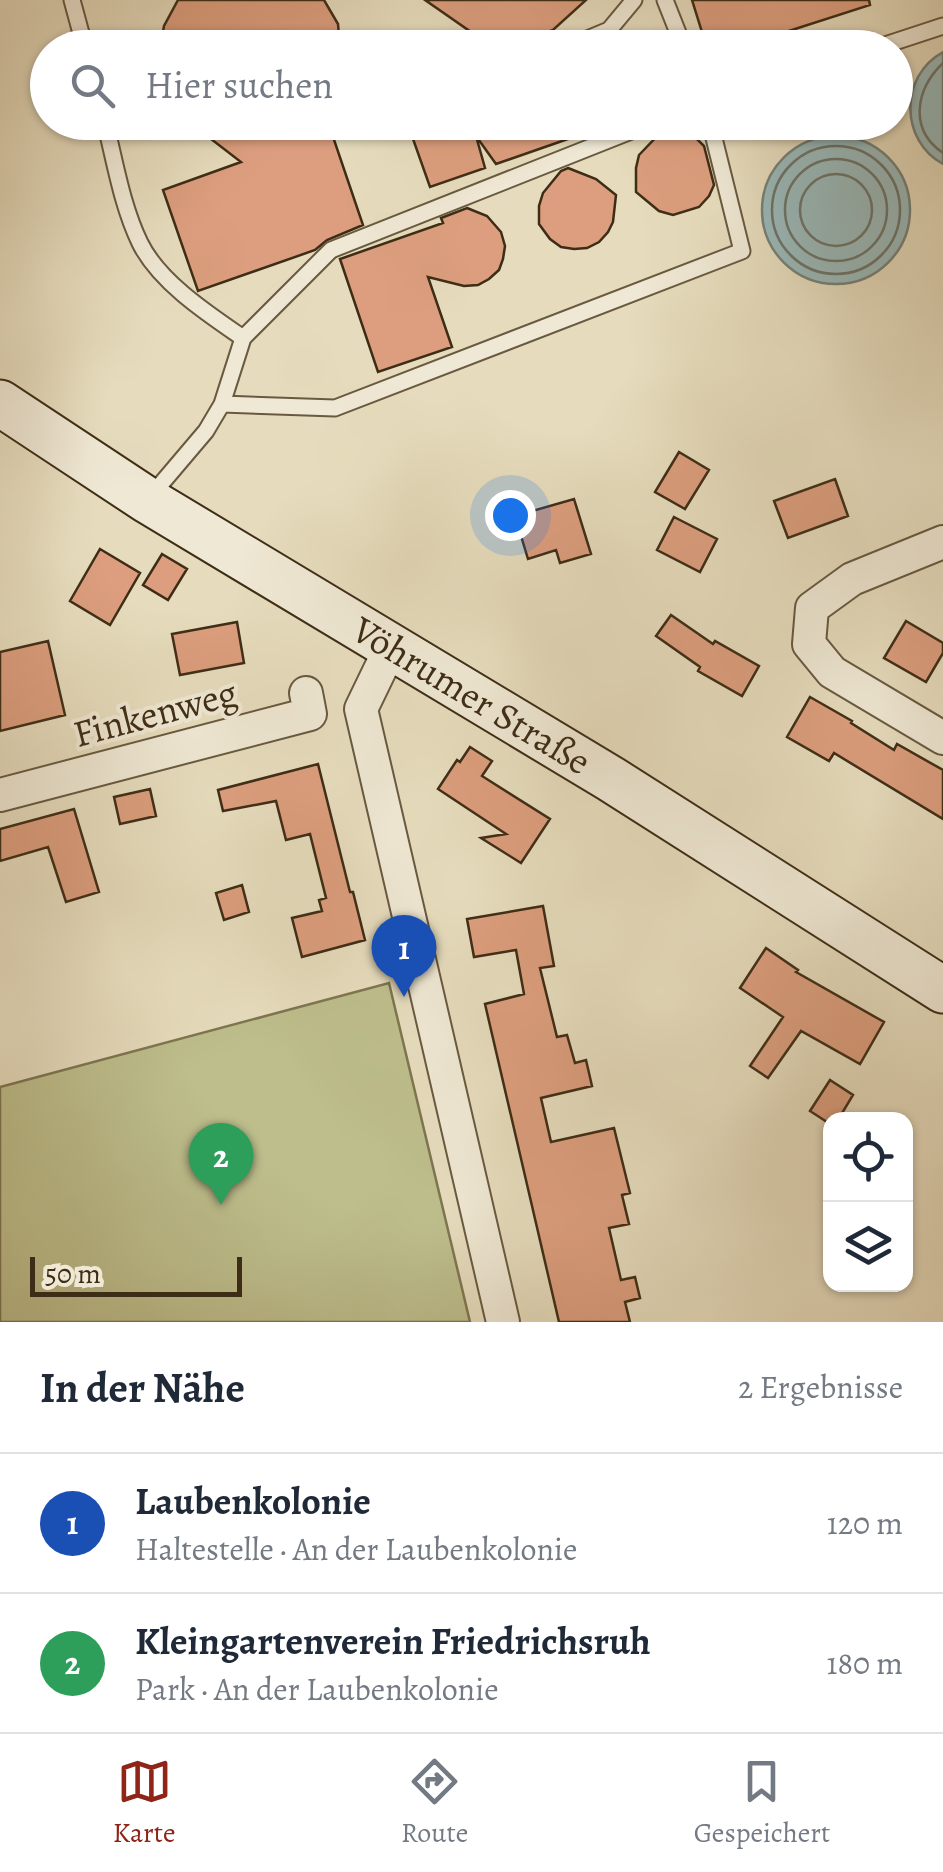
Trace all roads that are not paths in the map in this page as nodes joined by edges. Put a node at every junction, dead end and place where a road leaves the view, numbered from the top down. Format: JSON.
{"nodes":[{"id":1,"x":72,"y":0,"type":"edge"},
{"id":2,"x":634,"y":0,"type":"edge"},
{"id":3,"x":665,"y":0,"type":"edge"},
{"id":4,"x":943,"y":26,"type":"edge"},
{"id":5,"x":80,"y":30,"type":"edge"},
{"id":6,"x":609,"y":30,"type":"edge"},
{"id":7,"x":677,"y":30,"type":"edge"},
{"id":8,"x":913,"y":36,"type":"edge"},
{"id":9,"x":110,"y":140,"type":"edge"},
{"id":10,"x":609,"y":140,"type":"edge"},
{"id":11,"x":714,"y":140,"type":"edge"},
{"id":12,"x":243,"y":338,"type":"junction"},
{"id":13,"x":0,"y":403,"type":"edge"},
{"id":14,"x":222,"y":404,"type":"junction"},
{"id":15,"x":148,"y":500,"type":"junction"},
{"id":16,"x":943,"y":542,"type":"edge"},
{"id":17,"x":390,"y":648,"type":"junction"},
{"id":18,"x":306,"y":693,"type":"dead end"},
{"id":19,"x":943,"y":738,"type":"edge"},
{"id":20,"x":0,"y":796,"type":"edge"},
{"id":21,"x":943,"y":990,"type":"edge"},
{"id":22,"x":502,"y":1322,"type":"edge"}],
"edges":[{"from":1,"to":5,"type":"lane"},
{"from":2,"to":6,"type":"lane"},
{"from":3,"to":7,"type":"lane"},
{"from":4,"to":8,"type":"lane"},
{"from":9,"to":12,"type":"lane"},
{"from":10,"to":12,"type":"lane"},
{"from":11,"to":14,"type":"lane"},
{"from":12,"to":14,"type":"lane"},
{"from":13,"to":15,"type":"main road","name":"Vöhrumer Straße"},
{"from":14,"to":15,"type":"lane"},
{"from":15,"to":17,"type":"main road","name":"Vöhrumer Straße"},
{"from":16,"to":19,"type":"street"},
{"from":17,"to":21,"type":"main road","name":"Vöhrumer Straße"},
{"from":17,"to":22,"type":"street"},
{"from":18,"to":20,"type":"street","name":"Finkenweg"}]}
